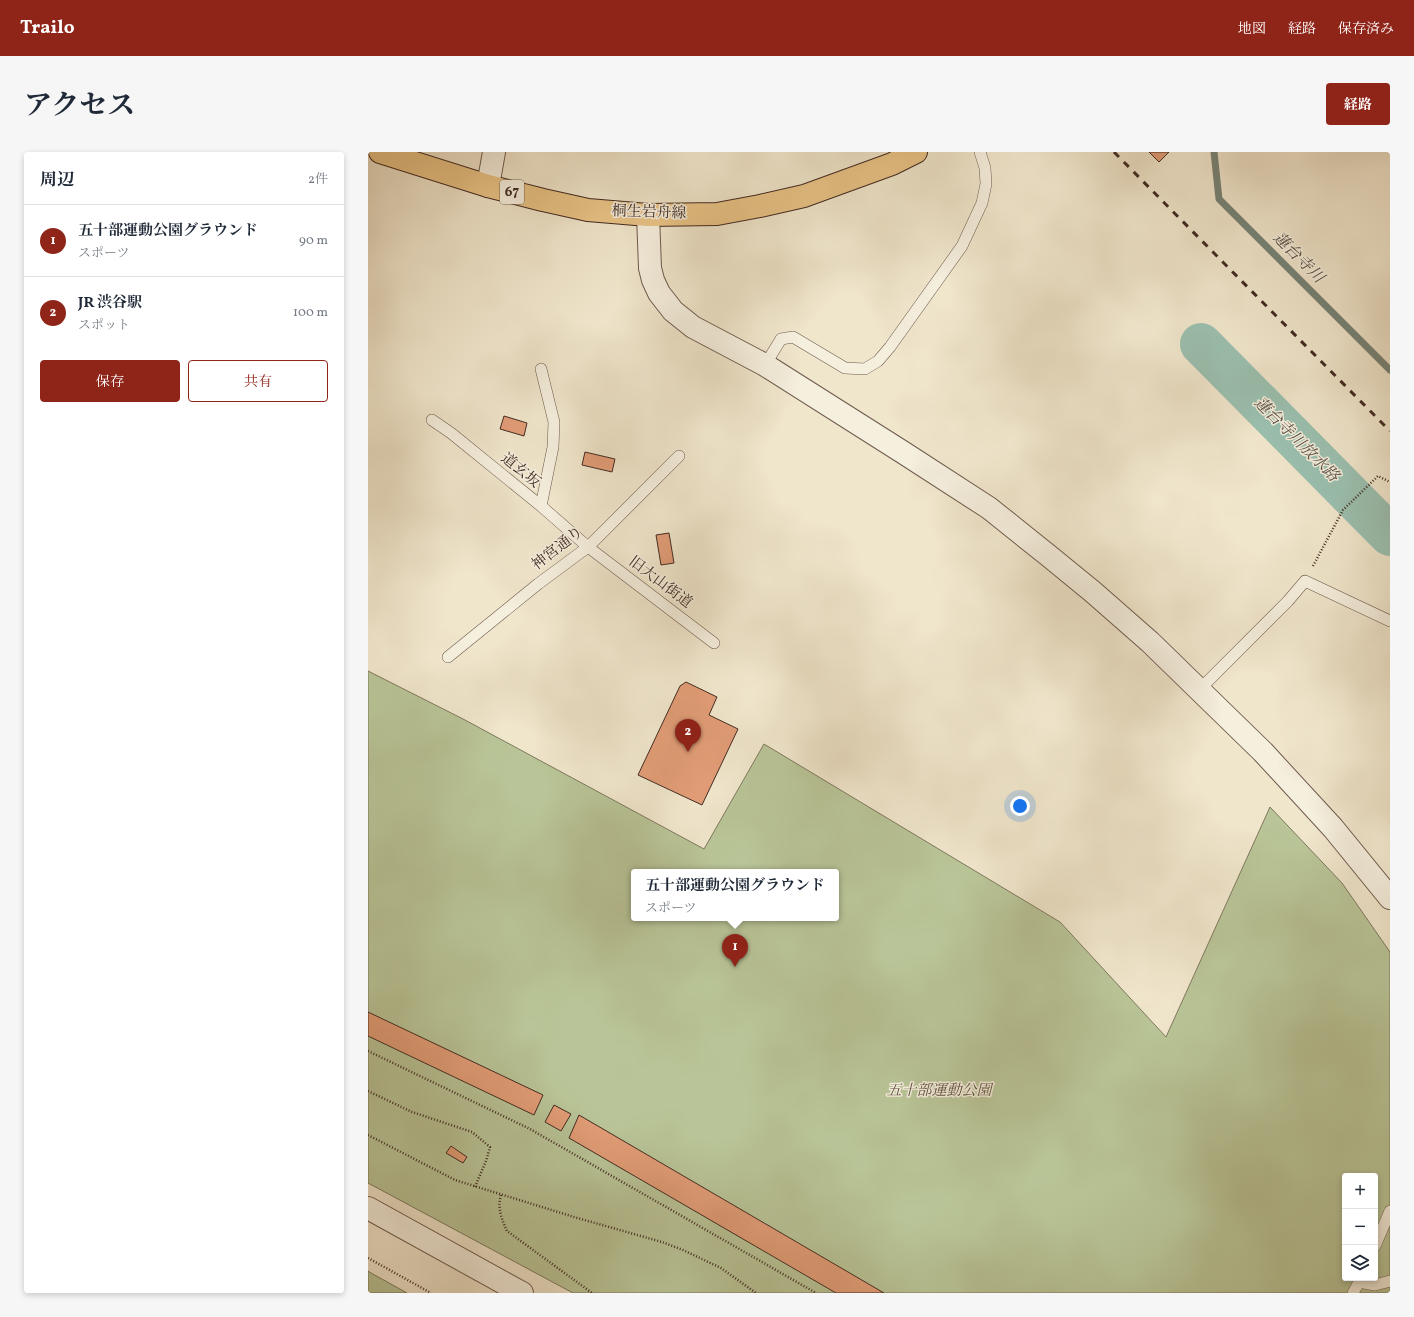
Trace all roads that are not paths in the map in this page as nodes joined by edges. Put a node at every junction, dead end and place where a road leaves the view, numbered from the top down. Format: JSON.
{"nodes":[{"id":1,"x":380,"y":152,"type":"edge"},
{"id":2,"x":494,"y":152,"type":"edge"},
{"id":3,"x":916,"y":152,"type":"edge"},
{"id":4,"x":980,"y":152,"type":"edge"},
{"id":5,"x":488,"y":186,"type":"junction"},
{"id":6,"x":648,"y":215,"type":"junction"},
{"id":7,"x":765,"y":365,"type":"junction"},
{"id":8,"x":541,"y":369,"type":"dead end"},
{"id":9,"x":432,"y":420,"type":"dead end"},
{"id":10,"x":679,"y":456,"type":"dead end"},
{"id":11,"x":541,"y":506,"type":"junction"},
{"id":12,"x":588,"y":547,"type":"junction"},
{"id":13,"x":1390,"y":621,"type":"edge"},
{"id":14,"x":714,"y":643,"type":"dead end"},
{"id":15,"x":448,"y":657,"type":"dead end"},
{"id":16,"x":1199,"y":690,"type":"junction"},
{"id":17,"x":1390,"y":898,"type":"edge"},
{"id":18,"x":368,"y":1208,"type":"edge"},
{"id":19,"x":1390,"y":1211,"type":"edge"},
{"id":20,"x":1375,"y":1245,"type":"edge"},
{"id":21,"x":1359,"y":1281,"type":"edge"},
{"id":22,"x":1362,"y":1281,"type":"edge"},
{"id":23,"x":1390,"y":1282,"type":"edge"},
{"id":24,"x":522,"y":1293,"type":"edge"},
{"id":25,"x":1353,"y":1293,"type":"edge"}],
"edges":[{"from":1,"to":5,"type":"main road","name":"桐生岩舟線","number":"67"},
{"from":2,"to":5,"type":"street"},
{"from":3,"to":6,"type":"main road","name":"桐生岩舟線","number":"67"},
{"from":4,"to":7,"type":"lane"},
{"from":5,"to":6,"type":"main road","name":"桐生岩舟線","number":"67"},
{"from":6,"to":7,"type":"street"},
{"from":7,"to":16,"type":"street"},
{"from":8,"to":11,"type":"lane"},
{"from":9,"to":11,"type":"lane","name":"道玄坂"},
{"from":10,"to":12,"type":"lane","name":"神宮通り"},
{"from":11,"to":12,"type":"lane","name":"道玄坂"},
{"from":12,"to":14,"type":"lane","name":"旧大山街道"},
{"from":12,"to":15,"type":"lane","name":"神宮通り"},
{"from":13,"to":16,"type":"lane"},
{"from":16,"to":17,"type":"street"},
{"from":18,"to":24,"type":"street"},
{"from":19,"to":20,"type":"lane"},
{"from":21,"to":25,"type":"lane"},
{"from":22,"to":23,"type":"lane"}]}
